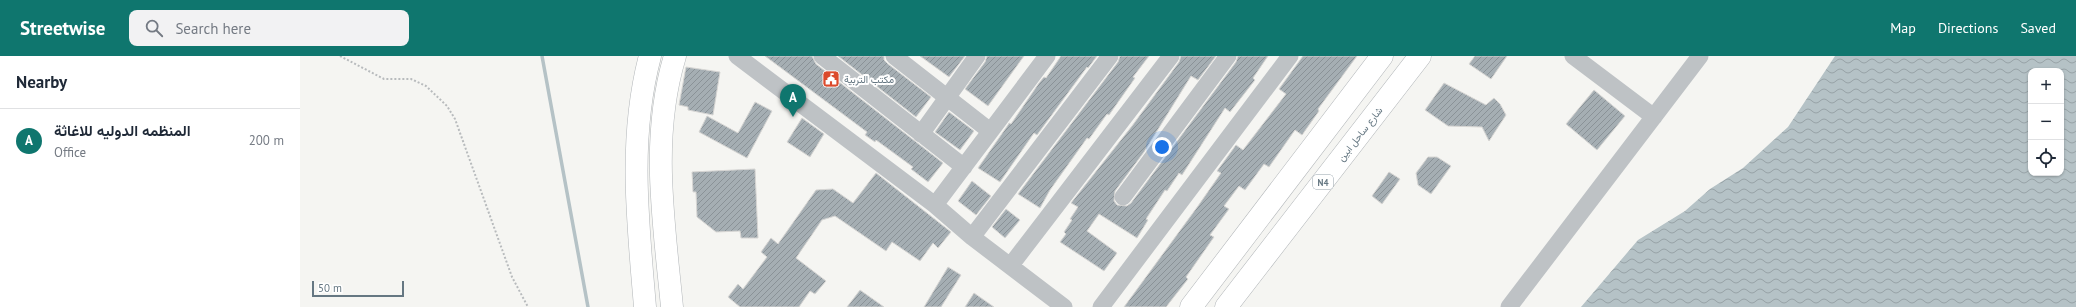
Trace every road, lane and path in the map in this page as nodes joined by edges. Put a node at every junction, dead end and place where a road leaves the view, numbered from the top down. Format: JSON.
{"nodes":[{"id":1,"x":340,"y":56,"type":"edge"},
{"id":2,"x":650,"y":56,"type":"edge"},
{"id":3,"x":675,"y":56,"type":"edge"},
{"id":4,"x":737,"y":56,"type":"edge"},
{"id":5,"x":822,"y":56,"type":"edge"},
{"id":6,"x":894,"y":56,"type":"edge"},
{"id":7,"x":977,"y":56,"type":"edge"},
{"id":8,"x":1047,"y":56,"type":"edge"},
{"id":9,"x":1110,"y":56,"type":"edge"},
{"id":10,"x":1171,"y":56,"type":"edge"},
{"id":11,"x":1228,"y":56,"type":"edge"},
{"id":12,"x":1290,"y":56,"type":"edge"},
{"id":13,"x":1382,"y":56,"type":"edge"},
{"id":14,"x":1420,"y":56,"type":"edge"},
{"id":15,"x":1573,"y":56,"type":"edge"},
{"id":16,"x":1700,"y":56,"type":"edge"},
{"id":17,"x":948,"y":98,"type":"junction"},
{"id":18,"x":1654,"y":116,"type":"junction"},
{"id":19,"x":990,"y":131,"type":"junction"},
{"id":20,"x":922,"y":134,"type":"junction"},
{"id":21,"x":964,"y":168,"type":"junction"},
{"id":22,"x":1122,"y":197,"type":"dead end"},
{"id":23,"x":935,"y":205,"type":"junction"},
{"id":24,"x":972,"y":237,"type":"junction"},
{"id":25,"x":1011,"y":265,"type":"junction"},
{"id":26,"x":528,"y":307,"type":"edge"},
{"id":27,"x":645,"y":307,"type":"edge"},
{"id":28,"x":672,"y":307,"type":"edge"},
{"id":29,"x":1064,"y":307,"type":"edge"},
{"id":30,"x":1101,"y":307,"type":"edge"},
{"id":31,"x":1192,"y":307,"type":"edge"},
{"id":32,"x":1226,"y":307,"type":"edge"},
{"id":33,"x":1509,"y":307,"type":"edge"}],
"edges":[{"from":1,"to":26,"type":"path"},
{"from":2,"to":27,"type":"highway"},
{"from":3,"to":28,"type":"highway"},
{"from":4,"to":23,"type":"street"},
{"from":5,"to":20,"type":"street"},
{"from":6,"to":17,"type":"street"},
{"from":7,"to":17,"type":"street"},
{"from":8,"to":19,"type":"street"},
{"from":9,"to":24,"type":"street"},
{"from":10,"to":25,"type":"street"},
{"from":11,"to":22,"type":"street"},
{"from":12,"to":30,"type":"street"},
{"from":13,"to":31,"type":"highway"},
{"from":14,"to":32,"type":"highway","name":"شارع ساحل ابين","number":"N4"},
{"from":15,"to":18,"type":"street"},
{"from":16,"to":18,"type":"street"},
{"from":17,"to":19,"type":"street"},
{"from":17,"to":20,"type":"street"},
{"from":18,"to":33,"type":"street"},
{"from":19,"to":21,"type":"street"},
{"from":20,"to":21,"type":"street"},
{"from":21,"to":23,"type":"street"},
{"from":23,"to":24,"type":"street"},
{"from":24,"to":25,"type":"street"},
{"from":25,"to":29,"type":"street"}]}
